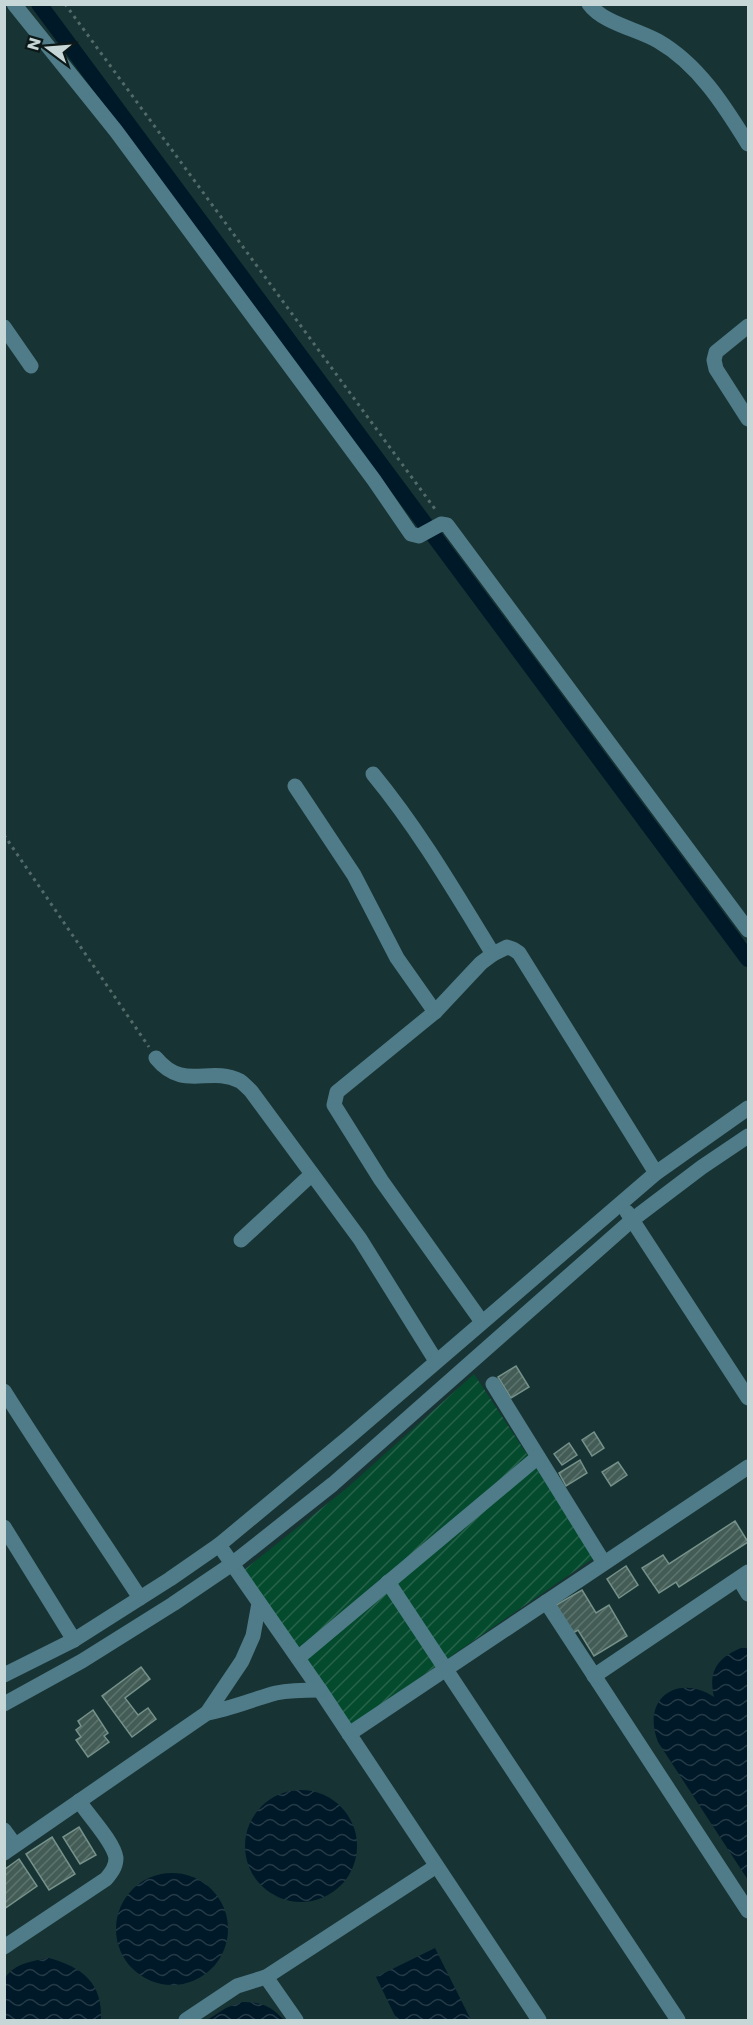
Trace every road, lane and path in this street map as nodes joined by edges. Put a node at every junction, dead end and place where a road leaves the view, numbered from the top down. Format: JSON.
{"nodes":[{"id":1,"x":14,"y":4,"type":"edge"},
{"id":2,"x":65,"y":4,"type":"edge"},
{"id":3,"x":589,"y":4,"type":"edge"},
{"id":4,"x":748,"y":144,"type":"edge"},
{"id":5,"x":748,"y":326,"type":"edge"},
{"id":6,"x":4,"y":327,"type":"edge"},
{"id":7,"x":32,"y":366,"type":"dead end"},
{"id":8,"x":748,"y":419,"type":"edge"},
{"id":9,"x":442,"y":526,"type":"junction"},
{"id":10,"x":373,"y":774,"type":"dead end"},
{"id":11,"x":294,"y":786,"type":"dead end"},
{"id":12,"x":4,"y":835,"type":"edge"},
{"id":13,"x":748,"y":930,"type":"edge"},
{"id":14,"x":493,"y":954,"type":"junction"},
{"id":15,"x":435,"y":1012,"type":"junction"},
{"id":16,"x":156,"y":1058,"type":"joint"},
{"id":17,"x":748,"y":1108,"type":"edge"},
{"id":18,"x":748,"y":1136,"type":"edge"},
{"id":19,"x":656,"y":1173,"type":"junction"},
{"id":20,"x":312,"y":1174,"type":"junction"},
{"id":21,"x":621,"y":1203,"type":"junction"},
{"id":22,"x":632,"y":1220,"type":"junction"},
{"id":23,"x":242,"y":1240,"type":"dead end"},
{"id":24,"x":482,"y":1322,"type":"junction"},
{"id":25,"x":436,"y":1361,"type":"junction"},
{"id":26,"x":493,"y":1384,"type":"dead end"},
{"id":27,"x":4,"y":1391,"type":"edge"},
{"id":28,"x":748,"y":1398,"type":"edge"},
{"id":29,"x":538,"y":1456,"type":"junction"},
{"id":30,"x":748,"y":1467,"type":"edge"},
{"id":31,"x":4,"y":1527,"type":"edge"},
{"id":32,"x":219,"y":1545,"type":"junction"},
{"id":33,"x":604,"y":1563,"type":"junction"},
{"id":34,"x":232,"y":1564,"type":"junction"},
{"id":35,"x":744,"y":1575,"type":"edge"},
{"id":36,"x":388,"y":1582,"type":"junction"},
{"id":37,"x":748,"y":1593,"type":"edge"},
{"id":38,"x":140,"y":1598,"type":"junction"},
{"id":39,"x":259,"y":1602,"type":"junction"},
{"id":40,"x":546,"y":1602,"type":"junction"},
{"id":41,"x":74,"y":1640,"type":"junction"},
{"id":42,"x":298,"y":1658,"type":"junction"},
{"id":43,"x":446,"y":1670,"type":"junction"},
{"id":44,"x":4,"y":1675,"type":"edge"},
{"id":45,"x":594,"y":1676,"type":"junction"},
{"id":46,"x":320,"y":1690,"type":"junction"},
{"id":47,"x":4,"y":1704,"type":"edge"},
{"id":48,"x":207,"y":1713,"type":"junction"},
{"id":49,"x":349,"y":1734,"type":"junction"},
{"id":50,"x":79,"y":1802,"type":"junction"},
{"id":51,"x":4,"y":1830,"type":"edge"},
{"id":52,"x":10,"y":1849,"type":"edge"},
{"id":53,"x":435,"y":1867,"type":"junction"},
{"id":54,"x":748,"y":1911,"type":"edge"},
{"id":55,"x":4,"y":1947,"type":"edge"},
{"id":56,"x":266,"y":1977,"type":"junction"},
{"id":57,"x":186,"y":2020,"type":"edge"},
{"id":58,"x":296,"y":2020,"type":"edge"},
{"id":59,"x":538,"y":2020,"type":"edge"},
{"id":60,"x":678,"y":2020,"type":"edge"}],
"edges":[{"from":1,"to":9,"type":"street"},
{"from":2,"to":9,"type":"path"},
{"from":3,"to":4,"type":"street"},
{"from":5,"to":8,"type":"street"},
{"from":6,"to":7,"type":"street"},
{"from":9,"to":13,"type":"street"},
{"from":10,"to":14,"type":"street"},
{"from":11,"to":15,"type":"street"},
{"from":12,"to":16,"type":"path"},
{"from":14,"to":15,"type":"street"},
{"from":14,"to":19,"type":"street"},
{"from":15,"to":24,"type":"street"},
{"from":16,"to":20,"type":"street"},
{"from":17,"to":19,"type":"street"},
{"from":18,"to":22,"type":"street"},
{"from":19,"to":21,"type":"street"},
{"from":20,"to":23,"type":"street"},
{"from":20,"to":25,"type":"street"},
{"from":21,"to":22,"type":"street"},
{"from":21,"to":24,"type":"street"},
{"from":22,"to":28,"type":"street"},
{"from":22,"to":34,"type":"street"},
{"from":24,"to":25,"type":"street"},
{"from":25,"to":32,"type":"street"},
{"from":26,"to":29,"type":"street"},
{"from":27,"to":38,"type":"street"},
{"from":29,"to":33,"type":"street"},
{"from":29,"to":36,"type":"street"},
{"from":30,"to":33,"type":"street"},
{"from":31,"to":41,"type":"street"},
{"from":32,"to":34,"type":"street"},
{"from":32,"to":38,"type":"street"},
{"from":33,"to":40,"type":"street"},
{"from":34,"to":39,"type":"street"},
{"from":34,"to":47,"type":"street"},
{"from":35,"to":37,"type":"street"},
{"from":35,"to":45,"type":"street"},
{"from":36,"to":42,"type":"street"},
{"from":36,"to":43,"type":"street"},
{"from":38,"to":41,"type":"street"},
{"from":39,"to":42,"type":"street"},
{"from":39,"to":48,"type":"street"},
{"from":40,"to":43,"type":"street"},
{"from":40,"to":45,"type":"street"},
{"from":41,"to":44,"type":"street"},
{"from":42,"to":46,"type":"street"},
{"from":43,"to":49,"type":"street"},
{"from":43,"to":60,"type":"street"},
{"from":45,"to":54,"type":"street"},
{"from":46,"to":48,"type":"street"},
{"from":46,"to":49,"type":"street"},
{"from":48,"to":50,"type":"street"},
{"from":49,"to":53,"type":"street"},
{"from":50,"to":52,"type":"street"},
{"from":50,"to":55,"type":"street"},
{"from":51,"to":52,"type":"street"},
{"from":53,"to":56,"type":"street"},
{"from":53,"to":59,"type":"street"},
{"from":56,"to":57,"type":"street"},
{"from":56,"to":58,"type":"street"}]}
